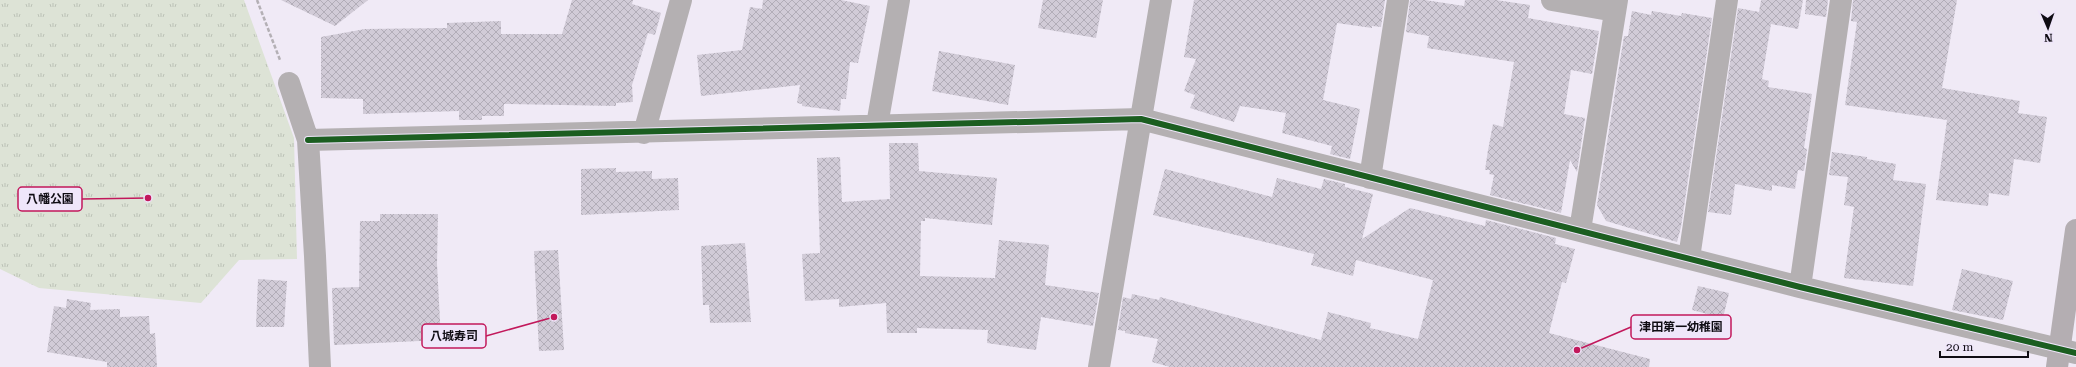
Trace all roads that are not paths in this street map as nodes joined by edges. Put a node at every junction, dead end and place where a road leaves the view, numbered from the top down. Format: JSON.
{"nodes":[{"id":1,"x":681,"y":0,"type":"edge"},
{"id":2,"x":899,"y":0,"type":"edge"},
{"id":3,"x":1161,"y":0,"type":"edge"},
{"id":4,"x":1398,"y":0,"type":"edge"},
{"id":5,"x":1552,"y":0,"type":"edge"},
{"id":6,"x":1727,"y":0,"type":"edge"},
{"id":7,"x":1841,"y":0,"type":"edge"},
{"id":8,"x":1616,"y":6,"type":"edge"},
{"id":9,"x":289,"y":83,"type":"road end"},
{"id":10,"x":1141,"y":119,"type":"junction"},
{"id":11,"x":877,"y":124,"type":"junction"},
{"id":12,"x":644,"y":133,"type":"junction"},
{"id":13,"x":308,"y":140,"type":"junction"},
{"id":14,"x":1370,"y":178,"type":"junction"},
{"id":15,"x":1580,"y":230,"type":"junction"},
{"id":16,"x":2076,"y":230,"type":"edge"},
{"id":17,"x":1689,"y":258,"type":"junction"},
{"id":18,"x":1800,"y":287,"type":"junction"},
{"id":19,"x":2064,"y":356,"type":"edge"},
{"id":20,"x":320,"y":367,"type":"edge"},
{"id":21,"x":1099,"y":367,"type":"edge"}],
"edges":[{"from":1,"to":12,"type":"street"},
{"from":2,"to":11,"type":"street"},
{"from":3,"to":10,"type":"street"},
{"from":4,"to":14,"type":"street"},
{"from":5,"to":8,"type":"street"},
{"from":6,"to":17,"type":"street"},
{"from":7,"to":18,"type":"street"},
{"from":8,"to":15,"type":"street"},
{"from":9,"to":13,"type":"street"},
{"from":10,"to":11,"type":"street"},
{"from":10,"to":14,"type":"street"},
{"from":10,"to":21,"type":"street"},
{"from":11,"to":12,"type":"street"},
{"from":12,"to":13,"type":"street"},
{"from":13,"to":20,"type":"street"},
{"from":14,"to":15,"type":"street"},
{"from":15,"to":17,"type":"street"},
{"from":16,"to":19,"type":"street"},
{"from":17,"to":18,"type":"street"},
{"from":18,"to":19,"type":"street"}]}
